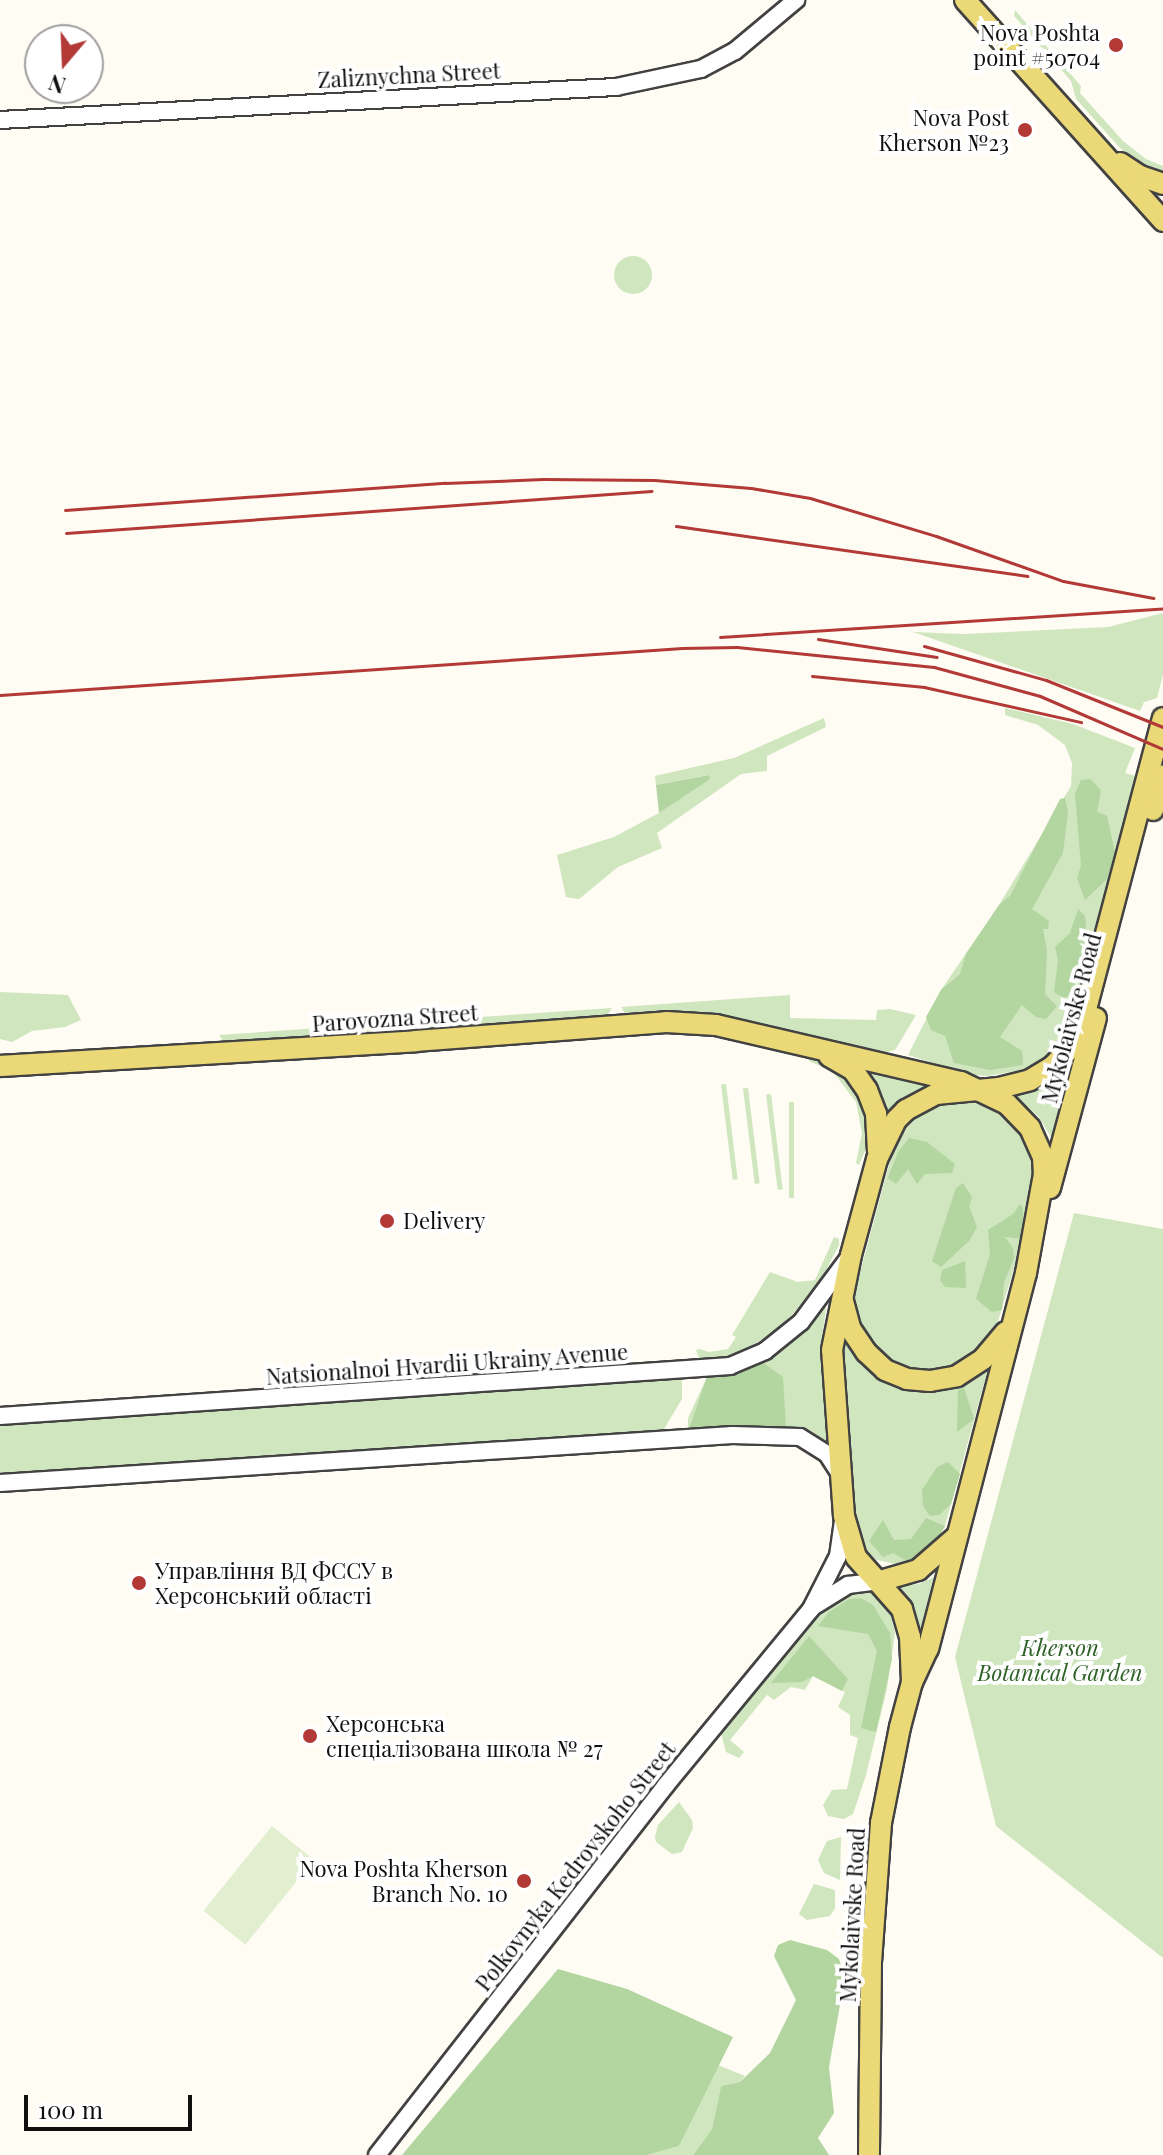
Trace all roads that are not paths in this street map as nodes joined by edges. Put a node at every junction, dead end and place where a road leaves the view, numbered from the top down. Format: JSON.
{"nodes":[{"id":1,"x":796,"y":0,"type":"edge"},
{"id":2,"x":965,"y":0,"type":"edge"},
{"id":3,"x":0,"y":120,"type":"edge"},
{"id":4,"x":1100,"y":150,"type":"junction"},
{"id":5,"x":1163,"y":184,"type":"edge"},
{"id":6,"x":1163,"y":221,"type":"edge"},
{"id":7,"x":1163,"y":718,"type":"edge"},
{"id":8,"x":1163,"y":775,"type":"edge"},
{"id":9,"x":791,"y":1042,"type":"junction"},
{"id":10,"x":0,"y":1066,"type":"edge"},
{"id":11,"x":979,"y":1090,"type":"junction"},
{"id":12,"x":877,"y":1159,"type":"junction"},
{"id":13,"x":851,"y":1255,"type":"junction"},
{"id":14,"x":1026,"y":1273,"type":"junction"},
{"id":15,"x":841,"y":1293,"type":"junction"},
{"id":16,"x":1009,"y":1329,"type":"junction"},
{"id":17,"x":0,"y":1416,"type":"edge"},
{"id":18,"x":841,"y":1476,"type":"junction"},
{"id":19,"x":0,"y":1483,"type":"edge"},
{"id":20,"x":844,"y":1516,"type":"junction"},
{"id":21,"x":956,"y":1537,"type":"junction"},
{"id":22,"x":880,"y":1581,"type":"junction"},
{"id":23,"x":811,"y":1609,"type":"junction"},
{"id":24,"x":912,"y":1682,"type":"junction"},
{"id":25,"x":377,"y":2155,"type":"edge"},
{"id":26,"x":869,"y":2155,"type":"edge"}],
"edges":[{"from":1,"to":3,"type":"street","name":"Zaliznychna Street"},
{"from":2,"to":4,"type":"main road"},
{"from":4,"to":5,"type":"main road"},
{"from":4,"to":6,"type":"main road"},
{"from":7,"to":11,"type":"main road","name":"Mykolaivske Road"},
{"from":8,"to":14,"type":"main road","name":"Mykolaivske Road"},
{"from":9,"to":10,"type":"main road","name":"Parovozna Street"},
{"from":9,"to":11,"type":"main road","name":"Parovozna Street"},
{"from":9,"to":12,"type":"main road","name":"Parovozna Street"},
{"from":11,"to":12,"type":"main road"},
{"from":11,"to":14,"type":"main road"},
{"from":12,"to":13,"type":"main road"},
{"from":13,"to":15,"type":"main road"},
{"from":13,"to":17,"type":"street","name":"Natsionalnoi Hvardii Ukrainy Avenue"},
{"from":14,"to":16,"type":"main road"},
{"from":15,"to":16,"type":"main road"},
{"from":15,"to":18,"type":"main road","name":"Mykolaivske Road"},
{"from":16,"to":21,"type":"main road","name":"Mykolaivske Road"},
{"from":18,"to":19,"type":"street"},
{"from":18,"to":20,"type":"main road","name":"Mykolaivske Road"},
{"from":20,"to":22,"type":"main road","name":"Mykolaivske Road"},
{"from":20,"to":23,"type":"street","name":"Polkovnyka Kedrovskoho Street"},
{"from":21,"to":22,"type":"main road"},
{"from":21,"to":24,"type":"main road","name":"Mykolaivske Road"},
{"from":22,"to":23,"type":"street","name":"Polkovnyka Kedrovskoho Street"},
{"from":22,"to":24,"type":"main road","name":"Mykolaivske Road"},
{"from":23,"to":25,"type":"street","name":"Polkovnyka Kedrovskoho Street"},
{"from":24,"to":26,"type":"main road","name":"Mykolaivske Road"}]}
